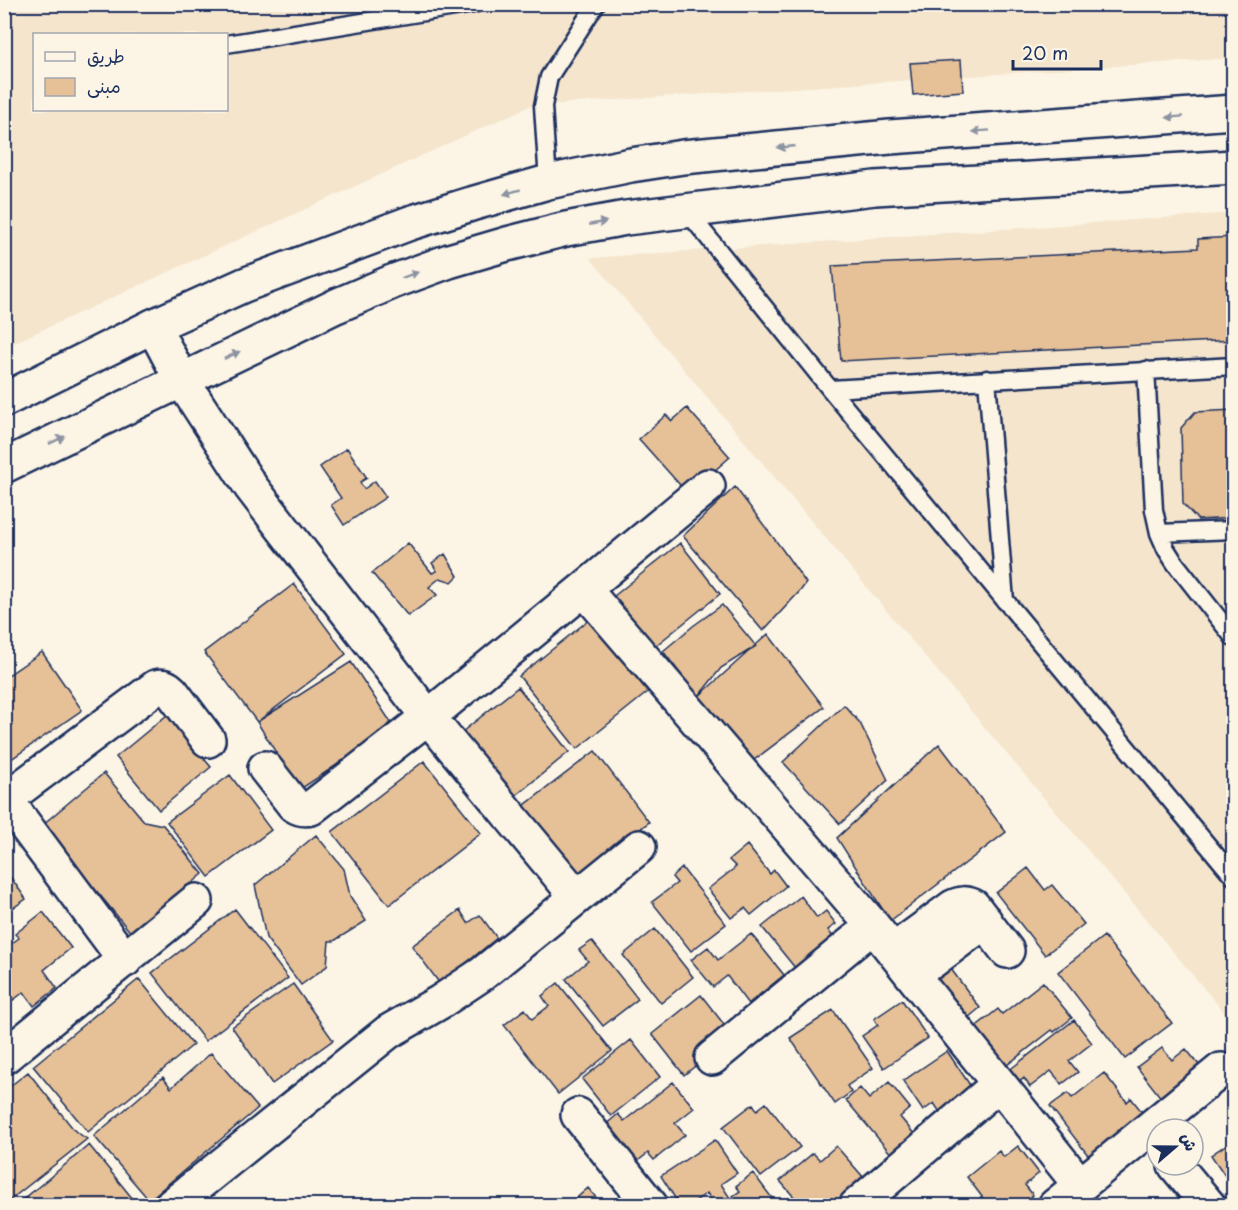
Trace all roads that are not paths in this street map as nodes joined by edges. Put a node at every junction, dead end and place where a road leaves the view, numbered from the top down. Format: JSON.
{"nodes":[{"id":1,"x":474,"y":4,"type":"edge"},
{"id":2,"x":596,"y":4,"type":"edge"},
{"id":3,"x":228,"y":44,"type":"edge"},
{"id":4,"x":1233,"y":112,"type":"edge"},
{"id":5,"x":1233,"y":167,"type":"edge"},
{"id":6,"x":548,"y":182,"type":"junction"},
{"id":7,"x":686,"y":210,"type":"junction"},
{"id":8,"x":153,"y":326,"type":"junction"},
{"id":9,"x":1233,"y":366,"type":"edge"},
{"id":10,"x":1146,"y":370,"type":"junction"},
{"id":11,"x":182,"y":379,"type":"junction"},
{"id":12,"x":987,"y":380,"type":"junction"},
{"id":13,"x":830,"y":389,"type":"junction"},
{"id":14,"x":8,"y":396,"type":"edge"},
{"id":15,"x":4,"y":466,"type":"edge"},
{"id":16,"x":708,"y":486,"type":"dead end"},
{"id":17,"x":1233,"y":530,"type":"edge"},
{"id":18,"x":1159,"y":533,"type":"junction"},
{"id":19,"x":584,"y":589,"type":"junction"},
{"id":20,"x":1005,"y":601,"type":"junction"},
{"id":21,"x":1233,"y":638,"type":"edge"},
{"id":22,"x":428,"y":717,"type":"junction"},
{"id":23,"x":208,"y":740,"type":"dead end"},
{"id":24,"x":265,"y":768,"type":"dead end"},
{"id":25,"x":5,"y":798,"type":"edge"},
{"id":26,"x":639,"y":847,"type":"dead end"},
{"id":27,"x":1233,"y":877,"type":"edge"},
{"id":28,"x":577,"y":897,"type":"junction"},
{"id":29,"x":196,"y":901,"type":"dead end"},
{"id":30,"x":985,"y":921,"type":"junction"},
{"id":31,"x":883,"y":938,"type":"junction"},
{"id":32,"x":1007,"y":951,"type":"dead end"},
{"id":33,"x":125,"y":960,"type":"junction"},
{"id":34,"x":931,"y":962,"type":"dead end"},
{"id":35,"x":4,"y":1057,"type":"edge"},
{"id":36,"x":712,"y":1058,"type":"dead end"},
{"id":37,"x":1221,"y":1070,"type":"dead end"},
{"id":38,"x":999,"y":1084,"type":"junction"},
{"id":39,"x":578,"y":1115,"type":"dead end"},
{"id":40,"x":1173,"y":1117,"type":"edge"},
{"id":41,"x":1145,"y":1142,"type":"edge"},
{"id":42,"x":1185,"y":1177,"type":"edge"},
{"id":43,"x":1080,"y":1185,"type":"junction"},
{"id":44,"x":171,"y":1206,"type":"edge"},
{"id":45,"x":651,"y":1206,"type":"edge"},
{"id":46,"x":856,"y":1206,"type":"edge"},
{"id":47,"x":1055,"y":1206,"type":"edge"},
{"id":48,"x":1209,"y":1206,"type":"edge"}],
"edges":[{"from":1,"to":3,"type":"lane"},
{"from":2,"to":6,"type":"lane"},
{"from":4,"to":6,"type":"street","one_way":true},
{"from":5,"to":7,"type":"street"},
{"from":6,"to":8,"type":"street","one_way":true},
{"from":11,"to":7,"type":"street","one_way":true},
{"from":7,"to":13,"type":"lane"},
{"from":8,"to":11,"type":"street"},
{"from":8,"to":14,"type":"street"},
{"from":9,"to":10,"type":"lane"},
{"from":10,"to":12,"type":"lane"},
{"from":10,"to":18,"type":"lane"},
{"from":15,"to":11,"type":"street","one_way":true},
{"from":11,"to":22,"type":"street"},
{"from":12,"to":13,"type":"lane"},
{"from":12,"to":20,"type":"lane"},
{"from":13,"to":20,"type":"lane"},
{"from":16,"to":19,"type":"street"},
{"from":17,"to":18,"type":"lane"},
{"from":18,"to":21,"type":"lane"},
{"from":19,"to":22,"type":"street"},
{"from":19,"to":31,"type":"street"},
{"from":20,"to":27,"type":"lane"},
{"from":22,"to":24,"type":"street"},
{"from":22,"to":28,"type":"street"},
{"from":23,"to":25,"type":"street"},
{"from":25,"to":33,"type":"street"},
{"from":26,"to":28,"type":"street"},
{"from":28,"to":44,"type":"street"},
{"from":29,"to":33,"type":"street"},
{"from":30,"to":31,"type":"street"},
{"from":30,"to":32,"type":"street"},
{"from":30,"to":34,"type":"street"},
{"from":31,"to":36,"type":"street"},
{"from":31,"to":38,"type":"street"},
{"from":33,"to":35,"type":"street"},
{"from":37,"to":40,"type":"street"},
{"from":38,"to":43,"type":"street"},
{"from":38,"to":46,"type":"street"},
{"from":39,"to":45,"type":"street"},
{"from":41,"to":43,"type":"street"},
{"from":42,"to":48,"type":"street"},
{"from":43,"to":47,"type":"street"}]}
